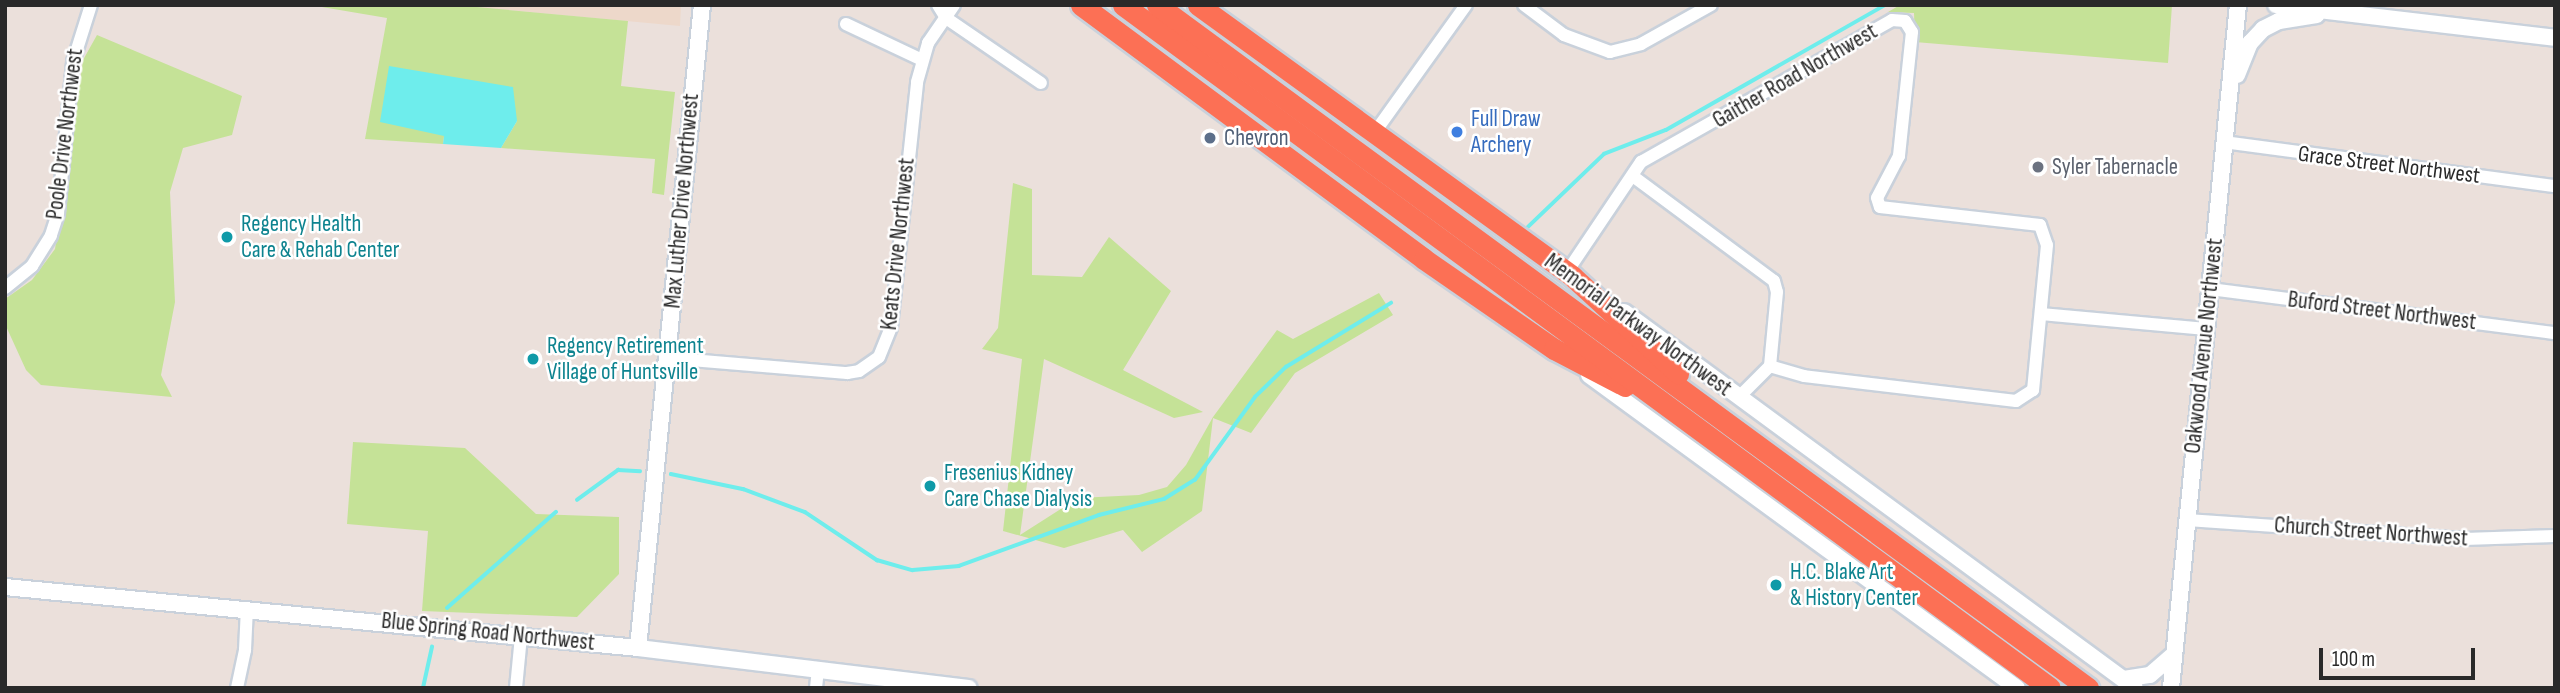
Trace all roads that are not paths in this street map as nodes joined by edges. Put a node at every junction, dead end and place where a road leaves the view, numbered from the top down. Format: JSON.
{"nodes":[{"id":1,"x":91,"y":5,"type":"edge"},
{"id":2,"x":702,"y":5,"type":"edge"},
{"id":3,"x":938,"y":5,"type":"edge"},
{"id":4,"x":954,"y":5,"type":"edge"},
{"id":5,"x":1081,"y":5,"type":"edge"},
{"id":6,"x":1110,"y":5,"type":"edge"},
{"id":7,"x":1123,"y":5,"type":"edge"},
{"id":8,"x":1157,"y":5,"type":"edge"},
{"id":9,"x":1198,"y":5,"type":"edge"},
{"id":10,"x":1466,"y":5,"type":"edge"},
{"id":11,"x":1524,"y":5,"type":"edge"},
{"id":12,"x":1712,"y":5,"type":"edge"},
{"id":13,"x":2238,"y":5,"type":"edge"},
{"id":14,"x":2276,"y":5,"type":"edge"},
{"id":15,"x":2314,"y":5,"type":"edge"},
{"id":16,"x":2333,"y":12,"type":"junction"},
{"id":17,"x":946,"y":18,"type":"junction"},
{"id":18,"x":846,"y":24,"type":"dead end"},
{"id":19,"x":2555,"y":38,"type":"edge"},
{"id":20,"x":922,"y":60,"type":"junction"},
{"id":21,"x":1041,"y":83,"type":"dead end"},
{"id":22,"x":1208,"y":98,"type":"junction"},
{"id":23,"x":2227,"y":115,"type":"junction"},
{"id":24,"x":1375,"y":132,"type":"junction"},
{"id":25,"x":2224,"y":142,"type":"junction"},
{"id":26,"x":1634,"y":177,"type":"junction"},
{"id":27,"x":2555,"y":186,"type":"edge"},
{"id":28,"x":1569,"y":274,"type":"junction"},
{"id":29,"x":5,"y":288,"type":"edge"},
{"id":30,"x":2210,"y":289,"type":"junction"},
{"id":31,"x":2041,"y":314,"type":"junction"},
{"id":32,"x":2206,"y":329,"type":"junction"},
{"id":33,"x":2555,"y":333,"type":"edge"},
{"id":34,"x":1554,"y":349,"type":"junction"},
{"id":35,"x":667,"y":358,"type":"junction"},
{"id":36,"x":1770,"y":366,"type":"junction"},
{"id":37,"x":1740,"y":396,"type":"junction"},
{"id":38,"x":1752,"y":440,"type":"junction"},
{"id":39,"x":1729,"y":448,"type":"junction"},
{"id":40,"x":2187,"y":520,"type":"junction"},
{"id":41,"x":2555,"y":536,"type":"edge"},
{"id":42,"x":5,"y":587,"type":"edge"},
{"id":43,"x":247,"y":608,"type":"junction"},
{"id":44,"x":521,"y":636,"type":"junction"},
{"id":45,"x":638,"y":648,"type":"junction"},
{"id":46,"x":2174,"y":653,"type":"junction"},
{"id":47,"x":818,"y":668,"type":"junction"},
{"id":48,"x":2126,"y":685,"type":"edge"},
{"id":49,"x":237,"y":688,"type":"edge"},
{"id":50,"x":516,"y":688,"type":"edge"},
{"id":51,"x":816,"y":688,"type":"edge"},
{"id":52,"x":969,"y":688,"type":"edge"},
{"id":53,"x":2017,"y":688,"type":"edge"},
{"id":54,"x":2050,"y":688,"type":"edge"},
{"id":55,"x":2088,"y":688,"type":"edge"},
{"id":56,"x":2171,"y":688,"type":"edge"}],
"edges":[{"from":1,"to":29,"type":"street","name":"Poole Drive Northwest"},
{"from":2,"to":35,"type":"street","name":"Max Luther Drive Northwest"},
{"from":3,"to":17,"type":"street"},
{"from":4,"to":17,"type":"street","name":"Keats Drive Northwest"},
{"from":5,"to":22,"type":"highway"},
{"from":6,"to":22,"type":"highway"},
{"from":7,"to":39,"type":"highway","name":"Memorial Parkway Northwest"},
{"from":8,"to":38,"type":"highway","name":"Memorial Parkway Northwest"},
{"from":9,"to":24,"type":"highway"},
{"from":10,"to":24,"type":"street"},
{"from":11,"to":12,"type":"street"},
{"from":13,"to":23,"type":"street","name":"Oakwood Avenue Northwest"},
{"from":14,"to":16,"type":"street"},
{"from":15,"to":16,"type":"street"},
{"from":16,"to":19,"type":"street"},
{"from":16,"to":23,"type":"street"},
{"from":17,"to":20,"type":"street","name":"Keats Drive Northwest"},
{"from":17,"to":21,"type":"street"},
{"from":18,"to":20,"type":"street"},
{"from":20,"to":35,"type":"street","name":"Keats Drive Northwest"},
{"from":22,"to":34,"type":"highway"},
{"from":23,"to":25,"type":"street","name":"Oakwood Avenue Northwest"},
{"from":24,"to":28,"type":"highway"},
{"from":25,"to":27,"type":"street","name":"Grace Street Northwest"},
{"from":25,"to":30,"type":"street","name":"Oakwood Avenue Northwest"},
{"from":26,"to":28,"type":"street","name":"Gaither Road Northwest"},
{"from":26,"to":31,"type":"street","name":"Gaither Road Northwest"},
{"from":26,"to":36,"type":"street"},
{"from":28,"to":37,"type":"street"},
{"from":28,"to":38,"type":"highway"},
{"from":30,"to":32,"type":"street","name":"Oakwood Avenue Northwest"},
{"from":30,"to":33,"type":"street","name":"Buford Street Northwest"},
{"from":31,"to":32,"type":"street"},
{"from":31,"to":36,"type":"street","name":"Gaither Road Northwest"},
{"from":32,"to":40,"type":"street","name":"Oakwood Avenue Northwest"},
{"from":34,"to":39,"type":"highway"},
{"from":34,"to":53,"type":"street"},
{"from":35,"to":45,"type":"street","name":"Max Luther Drive Northwest"},
{"from":36,"to":37,"type":"street"},
{"from":37,"to":48,"type":"street"},
{"from":38,"to":55,"type":"highway","name":"Memorial Parkway Northwest"},
{"from":39,"to":54,"type":"highway","name":"Memorial Parkway Northwest"},
{"from":40,"to":41,"type":"street","name":"Church Street Northwest"},
{"from":40,"to":46,"type":"street","name":"Oakwood Avenue Northwest"},
{"from":42,"to":43,"type":"street","name":"Blue Spring Road Northwest"},
{"from":43,"to":44,"type":"street","name":"Blue Spring Road Northwest"},
{"from":43,"to":49,"type":"street"},
{"from":44,"to":45,"type":"street","name":"Blue Spring Road Northwest"},
{"from":44,"to":50,"type":"street"},
{"from":45,"to":47,"type":"street","name":"Blue Spring Road Northwest"},
{"from":46,"to":48,"type":"street"},
{"from":46,"to":56,"type":"street","name":"Oakwood Avenue Northwest"},
{"from":47,"to":51,"type":"street"},
{"from":47,"to":52,"type":"street","name":"Blue Spring Road Northwest"}]}
